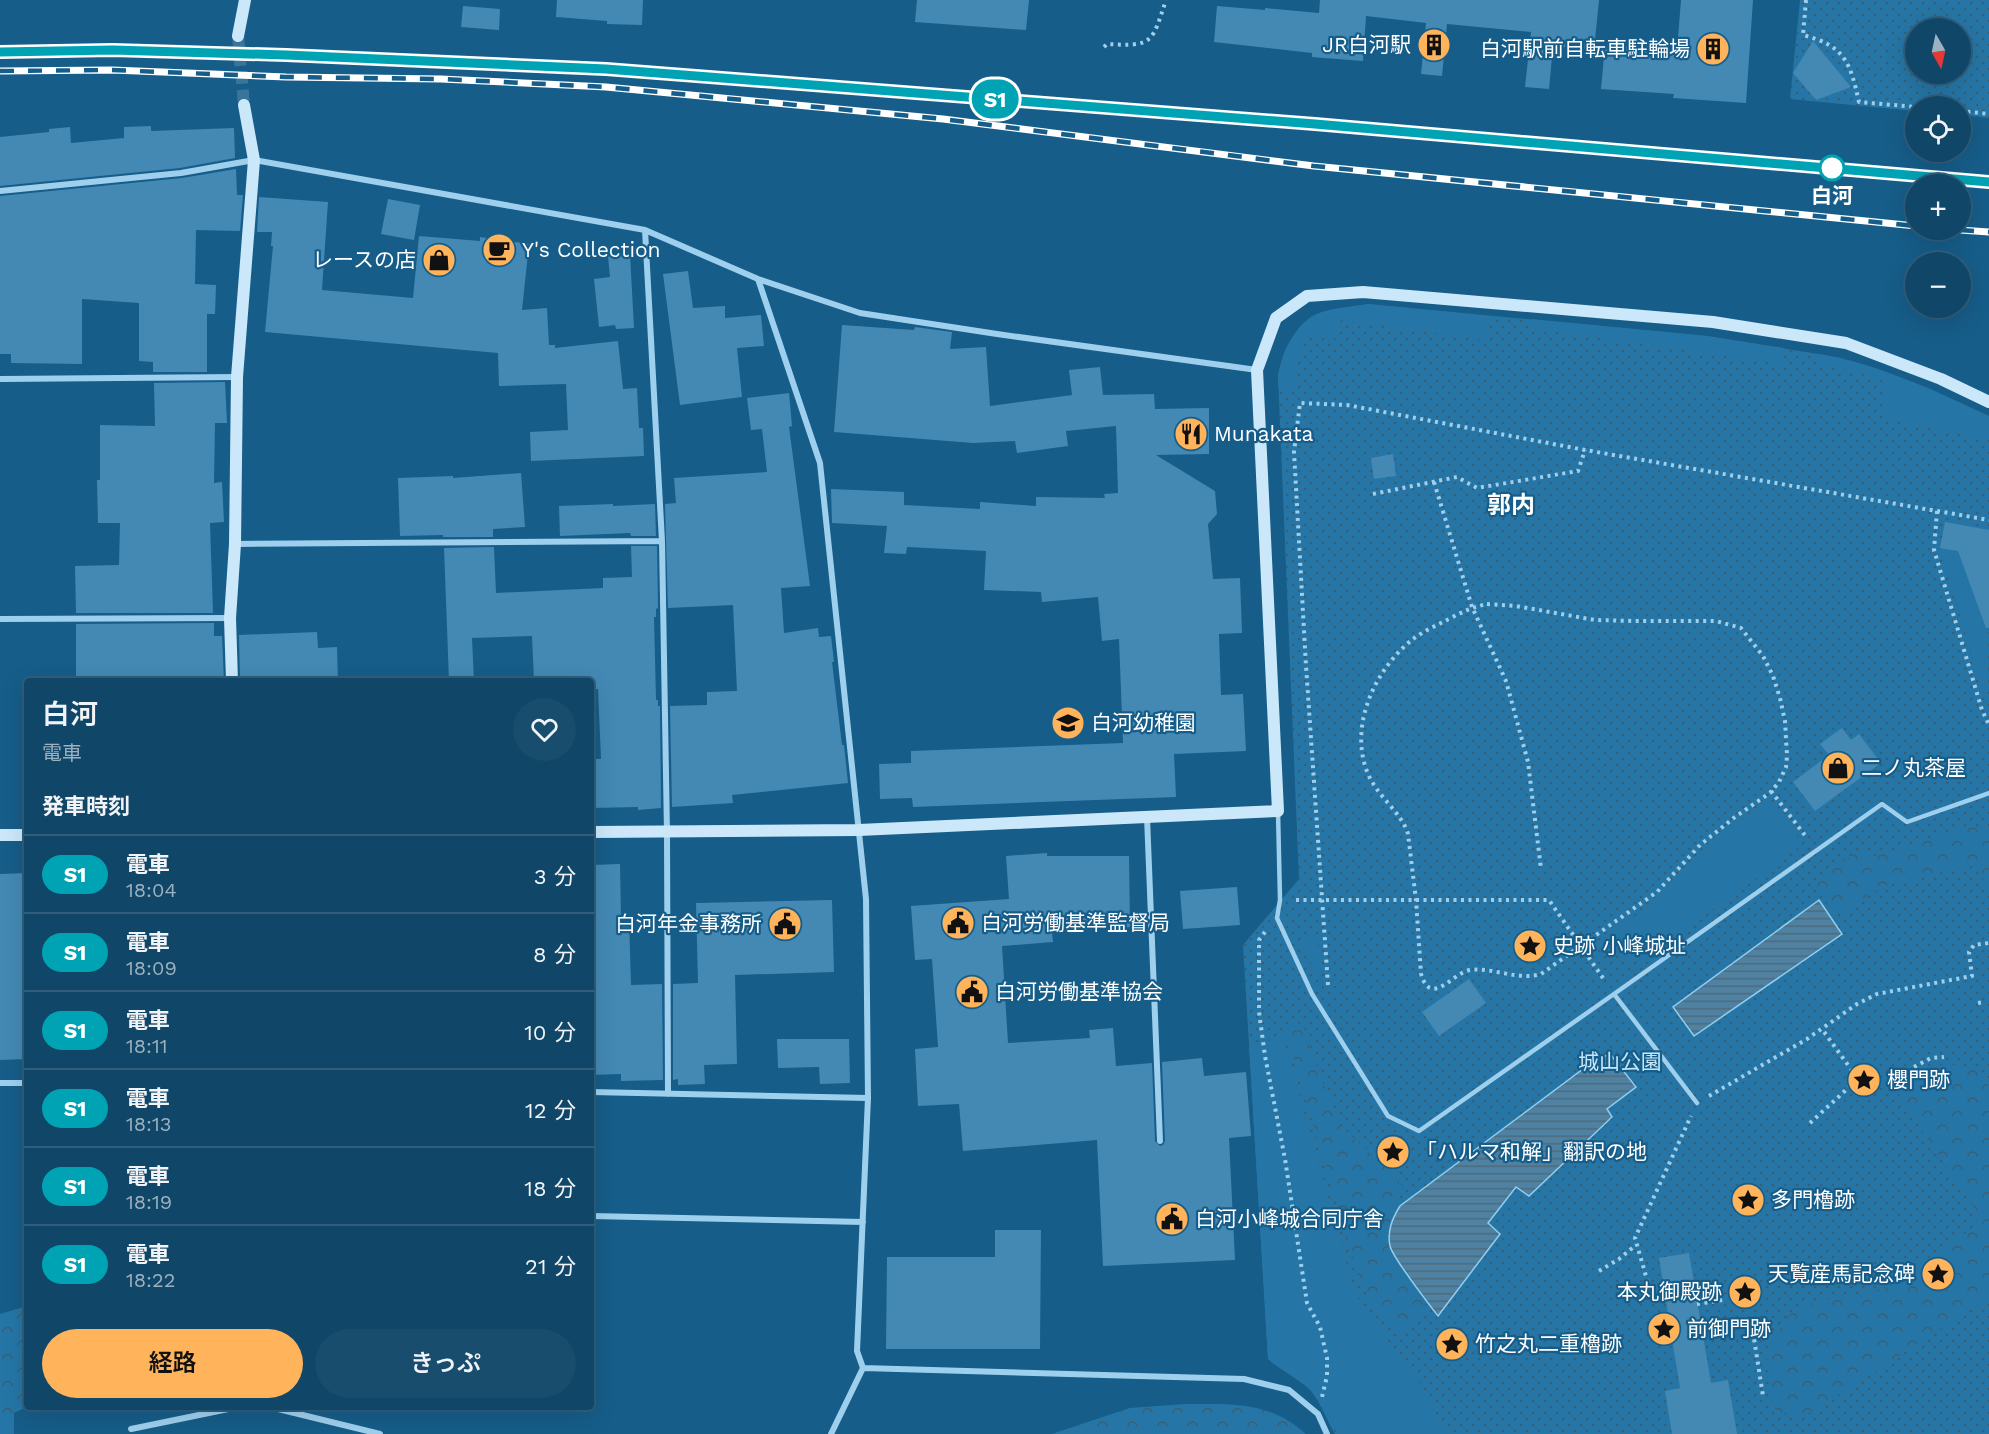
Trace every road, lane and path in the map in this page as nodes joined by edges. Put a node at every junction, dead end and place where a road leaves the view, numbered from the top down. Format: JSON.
{"nodes":[{"id":1,"x":245,"y":0,"type":"edge"},
{"id":2,"x":1166,"y":0,"type":"edge"},
{"id":3,"x":1806,"y":0,"type":"edge"},
{"id":4,"x":238,"y":36,"type":"tunnel mouth"},
{"id":5,"x":1104,"y":47,"type":"dead end"},
{"id":6,"x":244,"y":105,"type":"tunnel mouth"},
{"id":7,"x":1905,"y":106,"type":"edge"},
{"id":8,"x":1971,"y":112,"type":"edge"},
{"id":9,"x":1989,"y":114,"type":"edge"},
{"id":10,"x":254,"y":160,"type":"junction"},
{"id":11,"x":0,"y":191,"type":"edge"},
{"id":12,"x":645,"y":230,"type":"junction"},
{"id":13,"x":758,"y":279,"type":"junction"},
{"id":14,"x":1257,"y":370,"type":"junction"},
{"id":15,"x":237,"y":377,"type":"junction"},
{"id":16,"x":0,"y":379,"type":"edge"},
{"id":17,"x":1989,"y":402,"type":"edge"},
{"id":18,"x":1585,"y":450,"type":"junction"},
{"id":19,"x":1434,"y":482,"type":"junction"},
{"id":20,"x":1373,"y":494,"type":"dead end"},
{"id":21,"x":1937,"y":511,"type":"junction"},
{"id":22,"x":1989,"y":520,"type":"edge"},
{"id":23,"x":662,"y":541,"type":"junction"},
{"id":24,"x":235,"y":544,"type":"junction"},
{"id":25,"x":1472,"y":607,"type":"junction"},
{"id":26,"x":230,"y":618,"type":"junction"},
{"id":27,"x":0,"y":619,"type":"edge"},
{"id":28,"x":232,"y":678,"type":"edge"},
{"id":29,"x":1988,"y":718,"type":"edge"},
{"id":30,"x":1989,"y":724,"type":"edge"},
{"id":31,"x":1771,"y":791,"type":"junction"},
{"id":32,"x":1989,"y":793,"type":"edge"},
{"id":33,"x":1278,"y":811,"type":"junction"},
{"id":34,"x":1147,"y":817,"type":"junction"},
{"id":35,"x":859,"y":830,"type":"junction"},
{"id":36,"x":594,"y":832,"type":"edge"},
{"id":37,"x":667,"y":833,"type":"junction"},
{"id":38,"x":0,"y":835,"type":"edge"},
{"id":39,"x":24,"y":835,"type":"edge"},
{"id":40,"x":1816,"y":851,"type":"junction"},
{"id":41,"x":1541,"y":868,"type":"dead end"},
{"id":42,"x":1280,"y":900,"type":"junction"},
{"id":43,"x":1322,"y":900,"type":"junction"},
{"id":44,"x":1416,"y":900,"type":"junction"},
{"id":45,"x":1277,"y":918,"type":"junction"},
{"id":46,"x":1989,"y":943,"type":"edge"},
{"id":47,"x":1580,"y":945,"type":"junction"},
{"id":48,"x":1614,"y":994,"type":"junction"},
{"id":49,"x":1330,"y":1023,"type":"junction"},
{"id":50,"x":1822,"y":1029,"type":"junction"},
{"id":51,"x":1944,"y":1057,"type":"dead end"},
{"id":52,"x":1914,"y":1067,"type":"dead end"},
{"id":53,"x":0,"y":1083,"type":"edge"},
{"id":54,"x":24,"y":1083,"type":"edge"},
{"id":55,"x":594,"y":1092,"type":"edge"},
{"id":56,"x":668,"y":1094,"type":"junction"},
{"id":57,"x":868,"y":1098,"type":"junction"},
{"id":58,"x":1697,"y":1103,"type":"junction"},
{"id":59,"x":1810,"y":1123,"type":"dead end"},
{"id":60,"x":1160,"y":1141,"type":"dead end"},
{"id":61,"x":594,"y":1216,"type":"edge"},
{"id":62,"x":863,"y":1222,"type":"junction"},
{"id":63,"x":1636,"y":1245,"type":"junction"},
{"id":64,"x":1599,"y":1271,"type":"dead end"},
{"id":65,"x":1652,"y":1297,"type":"dead end"},
{"id":66,"x":1724,"y":1300,"type":"dead end"},
{"id":67,"x":1697,"y":1304,"type":"dead end"},
{"id":68,"x":1753,"y":1332,"type":"dead end"},
{"id":69,"x":863,"y":1368,"type":"junction"},
{"id":70,"x":1763,"y":1396,"type":"dead end"},
{"id":71,"x":223,"y":1410,"type":"edge"},
{"id":72,"x":282,"y":1410,"type":"edge"},
{"id":73,"x":1318,"y":1414,"type":"junction"},
{"id":74,"x":131,"y":1429,"type":"dead end"},
{"id":75,"x":380,"y":1434,"type":"edge"},
{"id":76,"x":831,"y":1434,"type":"edge"},
{"id":77,"x":1327,"y":1434,"type":"edge"}],
"edges":[{"from":1,"to":4,"type":"street"},
{"from":2,"to":5,"type":"path"},
{"from":3,"to":7,"type":"path"},
{"from":6,"to":10,"type":"street"},
{"from":8,"to":9,"type":"path"},
{"from":10,"to":11,"type":"street"},
{"from":10,"to":12,"type":"street"},
{"from":10,"to":15,"type":"street"},
{"from":12,"to":13,"type":"street"},
{"from":12,"to":23,"type":"street"},
{"from":13,"to":14,"type":"street"},
{"from":13,"to":35,"type":"street"},
{"from":14,"to":17,"type":"street"},
{"from":14,"to":33,"type":"street"},
{"from":15,"to":16,"type":"street"},
{"from":15,"to":24,"type":"street"},
{"from":18,"to":19,"type":"path"},
{"from":18,"to":21,"type":"path"},
{"from":18,"to":43,"type":"path"},
{"from":19,"to":20,"type":"path"},
{"from":19,"to":25,"type":"path"},
{"from":21,"to":22,"type":"path"},
{"from":21,"to":29,"type":"path"},
{"from":23,"to":24,"type":"street"},
{"from":23,"to":37,"type":"street"},
{"from":24,"to":26,"type":"street"},
{"from":25,"to":31,"type":"path"},
{"from":25,"to":41,"type":"path"},
{"from":25,"to":44,"type":"path"},
{"from":26,"to":27,"type":"street"},
{"from":26,"to":28,"type":"street"},
{"from":29,"to":30,"type":"path"},
{"from":31,"to":40,"type":"path"},
{"from":31,"to":47,"type":"path"},
{"from":32,"to":40,"type":"lane"},
{"from":33,"to":34,"type":"street"},
{"from":33,"to":42,"type":"lane"},
{"from":34,"to":35,"type":"street"},
{"from":34,"to":60,"type":"street"},
{"from":35,"to":37,"type":"street"},
{"from":35,"to":57,"type":"street"},
{"from":36,"to":37,"type":"street"},
{"from":37,"to":56,"type":"street"},
{"from":38,"to":39,"type":"street"},
{"from":40,"to":48,"type":"lane"},
{"from":42,"to":43,"type":"path"},
{"from":42,"to":45,"type":"lane"},
{"from":43,"to":44,"type":"path"},
{"from":43,"to":49,"type":"path"},
{"from":44,"to":47,"type":"path"},
{"from":44,"to":47,"type":"path"},
{"from":45,"to":49,"type":"lane"},
{"from":45,"to":73,"type":"path"},
{"from":46,"to":50,"type":"path"},
{"from":47,"to":48,"type":"path"},
{"from":48,"to":49,"type":"lane"},
{"from":48,"to":58,"type":"lane"},
{"from":50,"to":58,"type":"path"},
{"from":50,"to":59,"type":"path"},
{"from":51,"to":52,"type":"path"},
{"from":53,"to":54,"type":"street"},
{"from":55,"to":56,"type":"street"},
{"from":56,"to":57,"type":"street"},
{"from":57,"to":62,"type":"street"},
{"from":58,"to":63,"type":"path"},
{"from":61,"to":62,"type":"street"},
{"from":62,"to":69,"type":"street"},
{"from":63,"to":64,"type":"path"},
{"from":63,"to":65,"type":"path"},
{"from":66,"to":67,"type":"path"},
{"from":68,"to":70,"type":"path"},
{"from":69,"to":73,"type":"street"},
{"from":69,"to":76,"type":"street"},
{"from":71,"to":74,"type":"street"},
{"from":72,"to":75,"type":"street"},
{"from":73,"to":77,"type":"street"}]}
